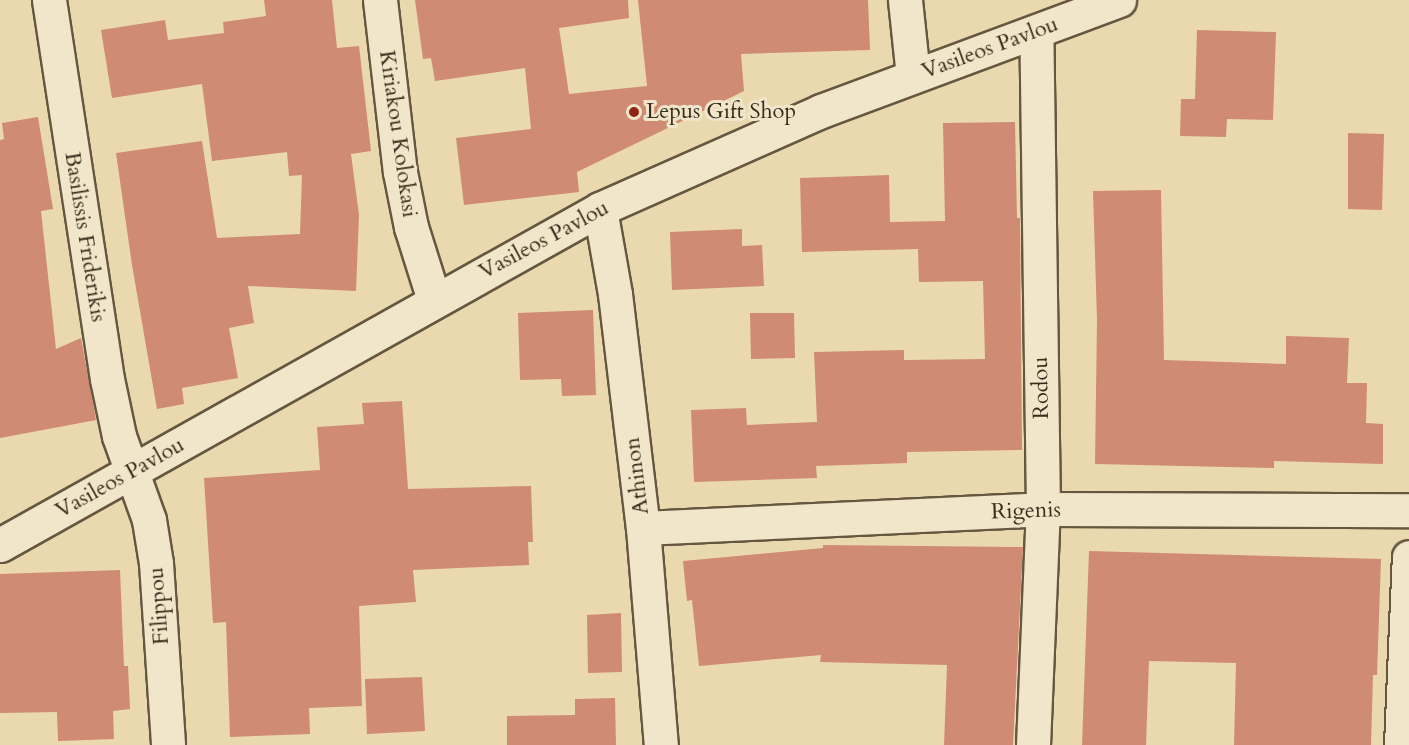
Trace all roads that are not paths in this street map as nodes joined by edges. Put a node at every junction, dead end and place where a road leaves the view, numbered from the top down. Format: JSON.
{"nodes":[{"id":1,"x":49,"y":0,"type":"edge"},
{"id":2,"x":380,"y":0,"type":"edge"},
{"id":3,"x":905,"y":0,"type":"edge"},
{"id":4,"x":1119,"y":0,"type":"edge"},
{"id":5,"x":1036,"y":32,"type":"junction"},
{"id":6,"x":913,"y":76,"type":"junction"},
{"id":7,"x":600,"y":209,"type":"junction"},
{"id":8,"x":434,"y":300,"type":"junction"},
{"id":9,"x":132,"y":471,"type":"junction"},
{"id":10,"x":1043,"y":509,"type":"junction"},
{"id":11,"x":1409,"y":510,"type":"edge"},
{"id":12,"x":643,"y":528,"type":"junction"},
{"id":13,"x":0,"y":545,"type":"edge"},
{"id":14,"x":1409,"y":557,"type":"edge"},
{"id":15,"x":1408,"y":662,"type":"edge"},
{"id":16,"x":168,"y":745,"type":"edge"},
{"id":17,"x":661,"y":745,"type":"edge"},
{"id":18,"x":1033,"y":745,"type":"edge"},
{"id":19,"x":1401,"y":745,"type":"edge"}],
"edges":[{"from":1,"to":9,"type":"street","name":"Basilissis Friderikis"},
{"from":2,"to":8,"type":"street","name":"Kiriakou Kolokasi"},
{"from":3,"to":6,"type":"street"},
{"from":4,"to":5,"type":"street","name":"Vasileos Pavlou"},
{"from":5,"to":6,"type":"street","name":"Vasileos Pavlou"},
{"from":5,"to":10,"type":"street","name":"Rodou"},
{"from":6,"to":7,"type":"street","name":"Vasileos Pavlou"},
{"from":7,"to":8,"type":"street","name":"Vasileos Pavlou"},
{"from":7,"to":12,"type":"street","name":"Athinon"},
{"from":8,"to":9,"type":"street","name":"Vasileos Pavlou"},
{"from":9,"to":13,"type":"street","name":"Vasileos Pavlou"},
{"from":9,"to":16,"type":"street","name":"Filippou"},
{"from":10,"to":11,"type":"street","name":"Rigenis"},
{"from":10,"to":12,"type":"street","name":"Rigenis"},
{"from":10,"to":18,"type":"street","name":"Rodou"},
{"from":12,"to":17,"type":"street","name":"Athinon"},
{"from":14,"to":15,"type":"street"},
{"from":15,"to":19,"type":"street"}]}
